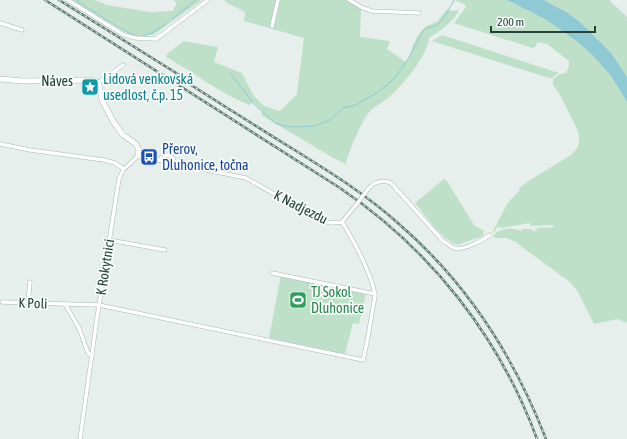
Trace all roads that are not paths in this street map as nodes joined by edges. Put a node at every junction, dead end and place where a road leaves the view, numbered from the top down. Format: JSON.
{"nodes":[{"id":1,"x":68,"y":0,"type":"edge"},
{"id":2,"x":208,"y":0,"type":"edge"},
{"id":3,"x":278,"y":0,"type":"edge"},
{"id":4,"x":349,"y":0,"type":"edge"},
{"id":5,"x":418,"y":13,"type":"dead end"},
{"id":6,"x":0,"y":24,"type":"edge"},
{"id":7,"x":272,"y":26,"type":"dead end"},
{"id":8,"x":22,"y":30,"type":"dead end"},
{"id":9,"x":123,"y":65,"type":"dead end"},
{"id":10,"x":0,"y":79,"type":"edge"},
{"id":11,"x":98,"y":83,"type":"junction"},
{"id":12,"x":0,"y":144,"type":"edge"},
{"id":13,"x":138,"y":156,"type":"junction"},
{"id":14,"x":157,"y":160,"type":"junction"},
{"id":15,"x":174,"y":164,"type":"junction"},
{"id":16,"x":124,"y":169,"type":"junction"},
{"id":17,"x":342,"y":222,"type":"junction"},
{"id":18,"x":490,"y":235,"type":"dead end"},
{"id":19,"x":109,"y":240,"type":"junction"},
{"id":20,"x":165,"y":250,"type":"dead end"},
{"id":21,"x":272,"y":273,"type":"dead end"},
{"id":22,"x":30,"y":282,"type":"dead end"},
{"id":23,"x":375,"y":294,"type":"junction"},
{"id":24,"x":2,"y":302,"type":"dead end"},
{"id":25,"x":28,"y":303,"type":"junction"},
{"id":26,"x":65,"y":304,"type":"junction"},
{"id":27,"x":99,"y":305,"type":"junction"},
{"id":28,"x":92,"y":356,"type":"junction"},
{"id":29,"x":80,"y":439,"type":"edge"}],
"edges":[{"from":1,"to":2,"type":"street"},
{"from":3,"to":7,"type":"street"},
{"from":4,"to":5,"type":"street"},
{"from":6,"to":8,"type":"street"},
{"from":9,"to":11,"type":"street"},
{"from":10,"to":11,"type":"street","name":"Náves"},
{"from":11,"to":13,"type":"street"},
{"from":12,"to":16,"type":"street"},
{"from":13,"to":14,"type":"street","name":"K Nadjezdu"},
{"from":13,"to":16,"type":"street","name":"K Rokytnici"},
{"from":14,"to":15,"type":"street","name":"K Nadjezdu"},
{"from":14,"to":15,"type":"street"},
{"from":15,"to":17,"type":"street","name":"K Nadjezdu"},
{"from":16,"to":19,"type":"street","name":"K Rokytnici"},
{"from":17,"to":18,"type":"street","name":"K Nadjezdu","bridge":true},
{"from":17,"to":23,"type":"street"},
{"from":19,"to":20,"type":"street"},
{"from":19,"to":27,"type":"street","name":"K Rokytnici"},
{"from":21,"to":23,"type":"street"},
{"from":22,"to":25,"type":"street"},
{"from":23,"to":27,"type":"street","name":"K Poli"},
{"from":24,"to":25,"type":"street","name":"K Poli"},
{"from":25,"to":26,"type":"street","name":"K Poli"},
{"from":26,"to":27,"type":"street","name":"K Poli"},
{"from":26,"to":28,"type":"street","name":"K Poli"},
{"from":27,"to":28,"type":"street","name":"K Rokytnici"},
{"from":28,"to":29,"type":"street","name":"K Rokytnici"}]}
